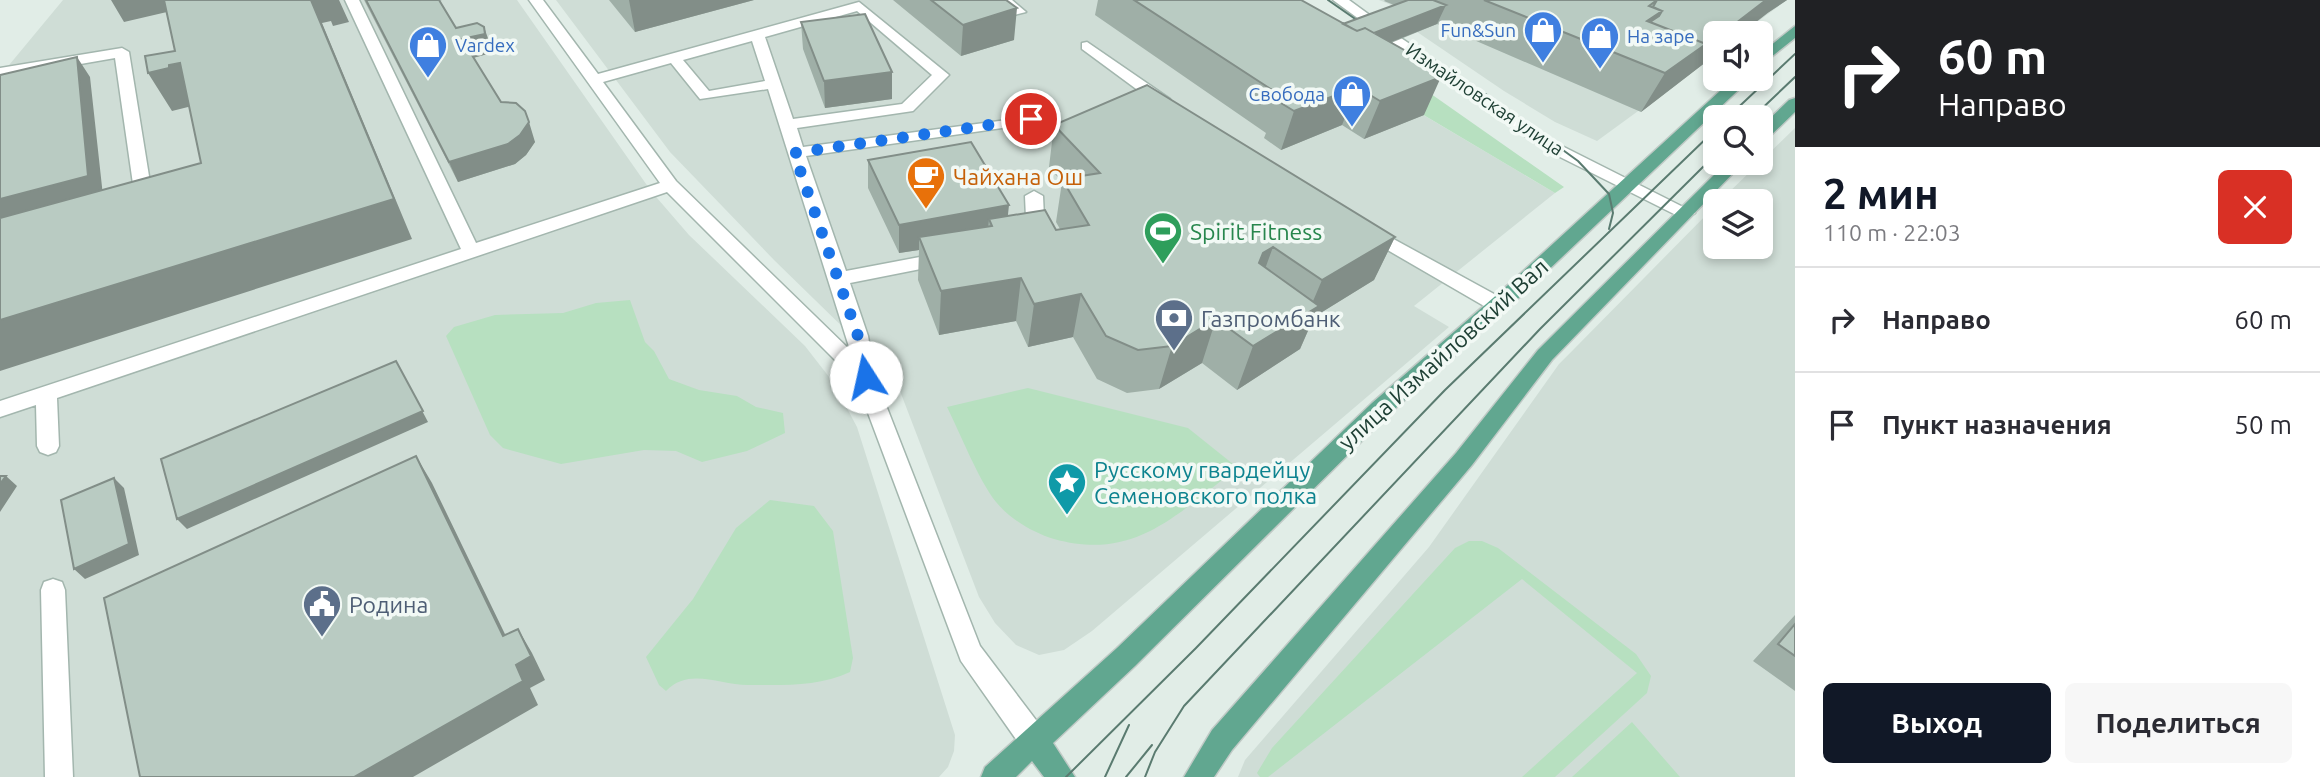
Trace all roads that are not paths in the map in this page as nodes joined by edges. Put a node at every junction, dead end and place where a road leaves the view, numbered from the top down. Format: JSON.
{"nodes":[{"id":1,"x":352,"y":0,"type":"edge"},
{"id":2,"x":536,"y":0,"type":"edge"},
{"id":3,"x":1004,"y":0,"type":"edge"},
{"id":4,"x":1340,"y":0,"type":"edge"},
{"id":5,"x":1019,"y":12,"type":"dead end"},
{"id":6,"x":1380,"y":22,"type":"edge"},
{"id":7,"x":1795,"y":30,"type":"edge"},
{"id":8,"x":757,"y":34,"type":"junction"},
{"id":9,"x":1398,"y":40,"type":"edge"},
{"id":10,"x":1087,"y":46,"type":"dead end"},
{"id":11,"x":1773,"y":50,"type":"edge"},
{"id":12,"x":674,"y":58,"type":"junction"},
{"id":13,"x":0,"y":74,"type":"edge"},
{"id":14,"x":594,"y":79,"type":"junction"},
{"id":15,"x":773,"y":84,"type":"junction"},
{"id":16,"x":1729,"y":91,"type":"edge"},
{"id":17,"x":1795,"y":103,"type":"edge"},
{"id":18,"x":1172,"y":108,"type":"edge"},
{"id":19,"x":1031,"y":119,"type":"dead end"},
{"id":20,"x":1773,"y":124,"type":"edge"},
{"id":21,"x":785,"y":125,"type":"junction"},
{"id":22,"x":794,"y":153,"type":"junction"},
{"id":23,"x":1723,"y":175,"type":"edge"},
{"id":24,"x":1626,"y":184,"type":"junction"},
{"id":25,"x":670,"y":185,"type":"junction"},
{"id":26,"x":1034,"y":196,"type":"dead end"},
{"id":27,"x":118,"y":208,"type":"edge"},
{"id":28,"x":1686,"y":213,"type":"junction"},
{"id":29,"x":1354,"y":223,"type":"edge"},
{"id":30,"x":1024,"y":243,"type":"edge"},
{"id":31,"x":471,"y":251,"type":"junction"},
{"id":32,"x":971,"y":253,"type":"edge"},
{"id":33,"x":839,"y":279,"type":"junction"},
{"id":34,"x":1498,"y":305,"type":"junction"},
{"id":35,"x":866,"y":377,"type":"junction"},
{"id":36,"x":46,"y":394,"type":"junction"},
{"id":37,"x":0,"y":409,"type":"edge"},
{"id":38,"x":48,"y":446,"type":"dead end"},
{"id":39,"x":53,"y":590,"type":"dead end"},
{"id":40,"x":1035,"y":742,"type":"junction"},
{"id":41,"x":59,"y":777,"type":"edge"},
{"id":42,"x":995,"y":777,"type":"edge"},
{"id":43,"x":1020,"y":777,"type":"edge"},
{"id":44,"x":1062,"y":777,"type":"edge"},
{"id":45,"x":1198,"y":777,"type":"edge"}],
"edges":[{"from":1,"to":31,"type":"street"},
{"from":2,"to":14,"type":"street"},
{"from":3,"to":5,"type":"street"},
{"from":4,"to":6,"type":"street"},
{"from":7,"to":11,"type":"main road"},
{"from":8,"to":12,"type":"street"},
{"from":8,"to":15,"type":"street"},
{"from":8,"to":21,"type":"street"},
{"from":9,"to":24,"type":"street","name":"Измайловская улица"},
{"from":10,"to":18,"type":"street"},
{"from":12,"to":14,"type":"street"},
{"from":12,"to":15,"type":"street"},
{"from":13,"to":27,"type":"street"},
{"from":14,"to":25,"type":"street"},
{"from":15,"to":21,"type":"street"},
{"from":16,"to":24,"type":"main road","name":"улица Измайловский Вал"},
{"from":17,"to":20,"type":"main road"},
{"from":19,"to":22,"type":"street"},
{"from":21,"to":22,"type":"street"},
{"from":22,"to":33,"type":"street"},
{"from":23,"to":28,"type":"main road"},
{"from":24,"to":28,"type":"street","name":"Измайловская улица"},
{"from":24,"to":34,"type":"main road","name":"улица Измайловский Вал"},
{"from":25,"to":31,"type":"street"},
{"from":25,"to":35,"type":"street"},
{"from":26,"to":30,"type":"street"},
{"from":28,"to":45,"type":"main road"},
{"from":29,"to":34,"type":"street"},
{"from":31,"to":36,"type":"street"},
{"from":32,"to":33,"type":"street"},
{"from":33,"to":35,"type":"street"},
{"from":34,"to":40,"type":"main road","name":"улица Измайловский Вал"},
{"from":35,"to":40,"type":"street"},
{"from":36,"to":37,"type":"street"},
{"from":36,"to":38,"type":"street"},
{"from":39,"to":41,"type":"street"},
{"from":40,"to":42,"type":"main road","name":"улица Измайловский Вал"},
{"from":40,"to":43,"type":"main road"},
{"from":40,"to":44,"type":"main road"}]}
